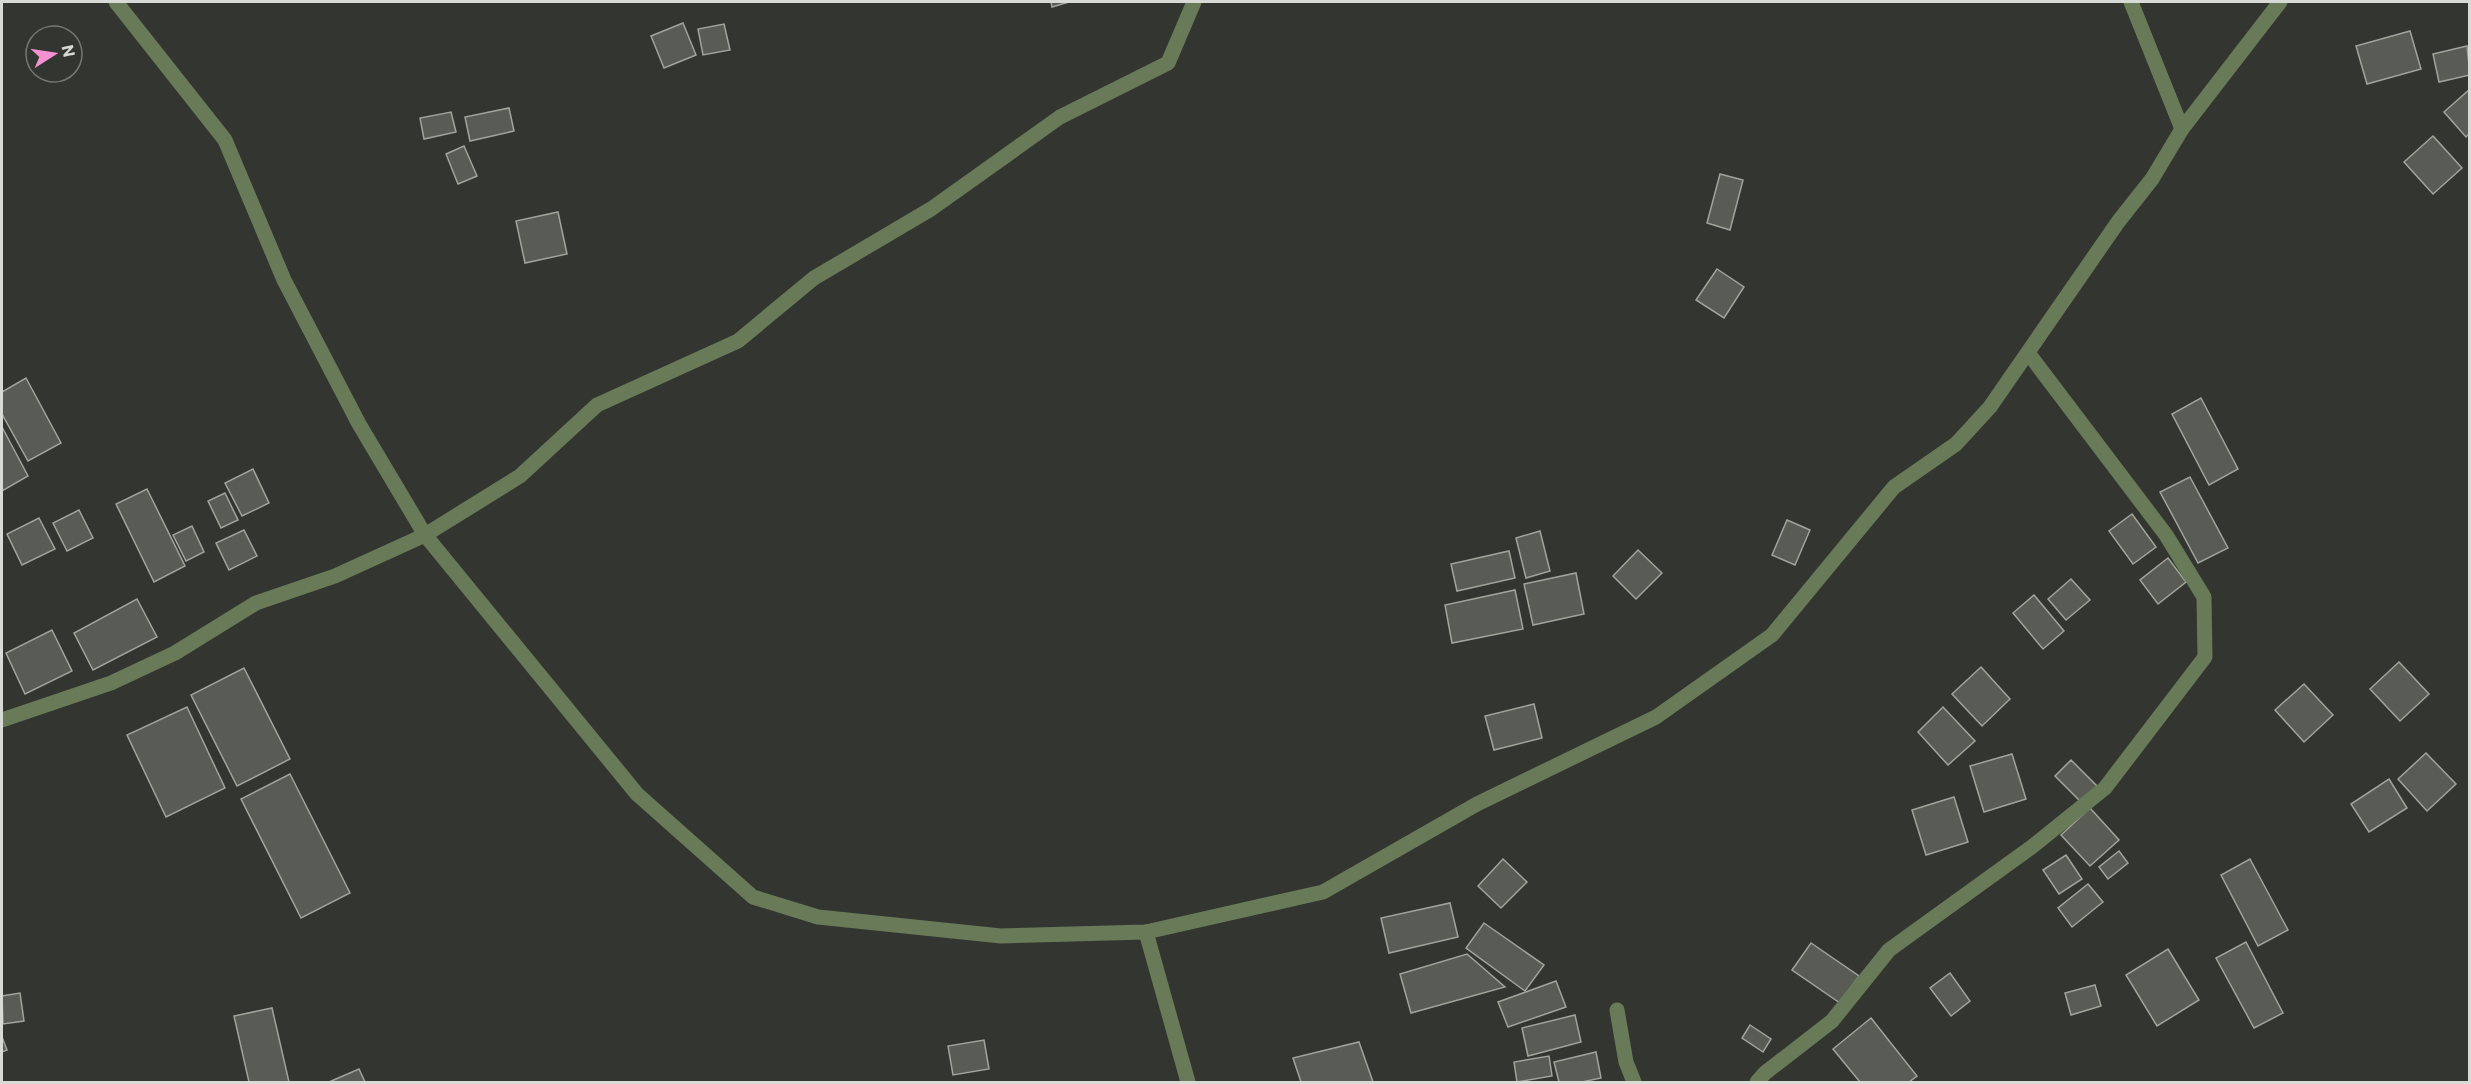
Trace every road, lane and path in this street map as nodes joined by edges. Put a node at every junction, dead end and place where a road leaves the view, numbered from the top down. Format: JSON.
{"nodes":[{"id":1,"x":116,"y":2,"type":"edge"},
{"id":2,"x":1194,"y":2,"type":"edge"},
{"id":3,"x":2131,"y":2,"type":"edge"},
{"id":4,"x":2280,"y":2,"type":"edge"},
{"id":5,"x":2182,"y":129,"type":"junction"},
{"id":6,"x":2029,"y":354,"type":"junction"},
{"id":7,"x":424,"y":535,"type":"junction"},
{"id":8,"x":2,"y":720,"type":"edge"},
{"id":9,"x":1146,"y":933,"type":"junction"},
{"id":10,"x":1617,"y":1010,"type":"dead end"},
{"id":11,"x":1188,"y":1083,"type":"edge"},
{"id":12,"x":1634,"y":1083,"type":"edge"},
{"id":13,"x":1757,"y":1083,"type":"edge"}],
"edges":[{"from":1,"to":7,"type":"street"},
{"from":2,"to":7,"type":"street"},
{"from":3,"to":5,"type":"street"},
{"from":4,"to":5,"type":"street"},
{"from":5,"to":6,"type":"street"},
{"from":6,"to":9,"type":"street"},
{"from":6,"to":13,"type":"street"},
{"from":7,"to":8,"type":"street"},
{"from":7,"to":9,"type":"street"},
{"from":9,"to":11,"type":"street"},
{"from":10,"to":12,"type":"street"}]}
